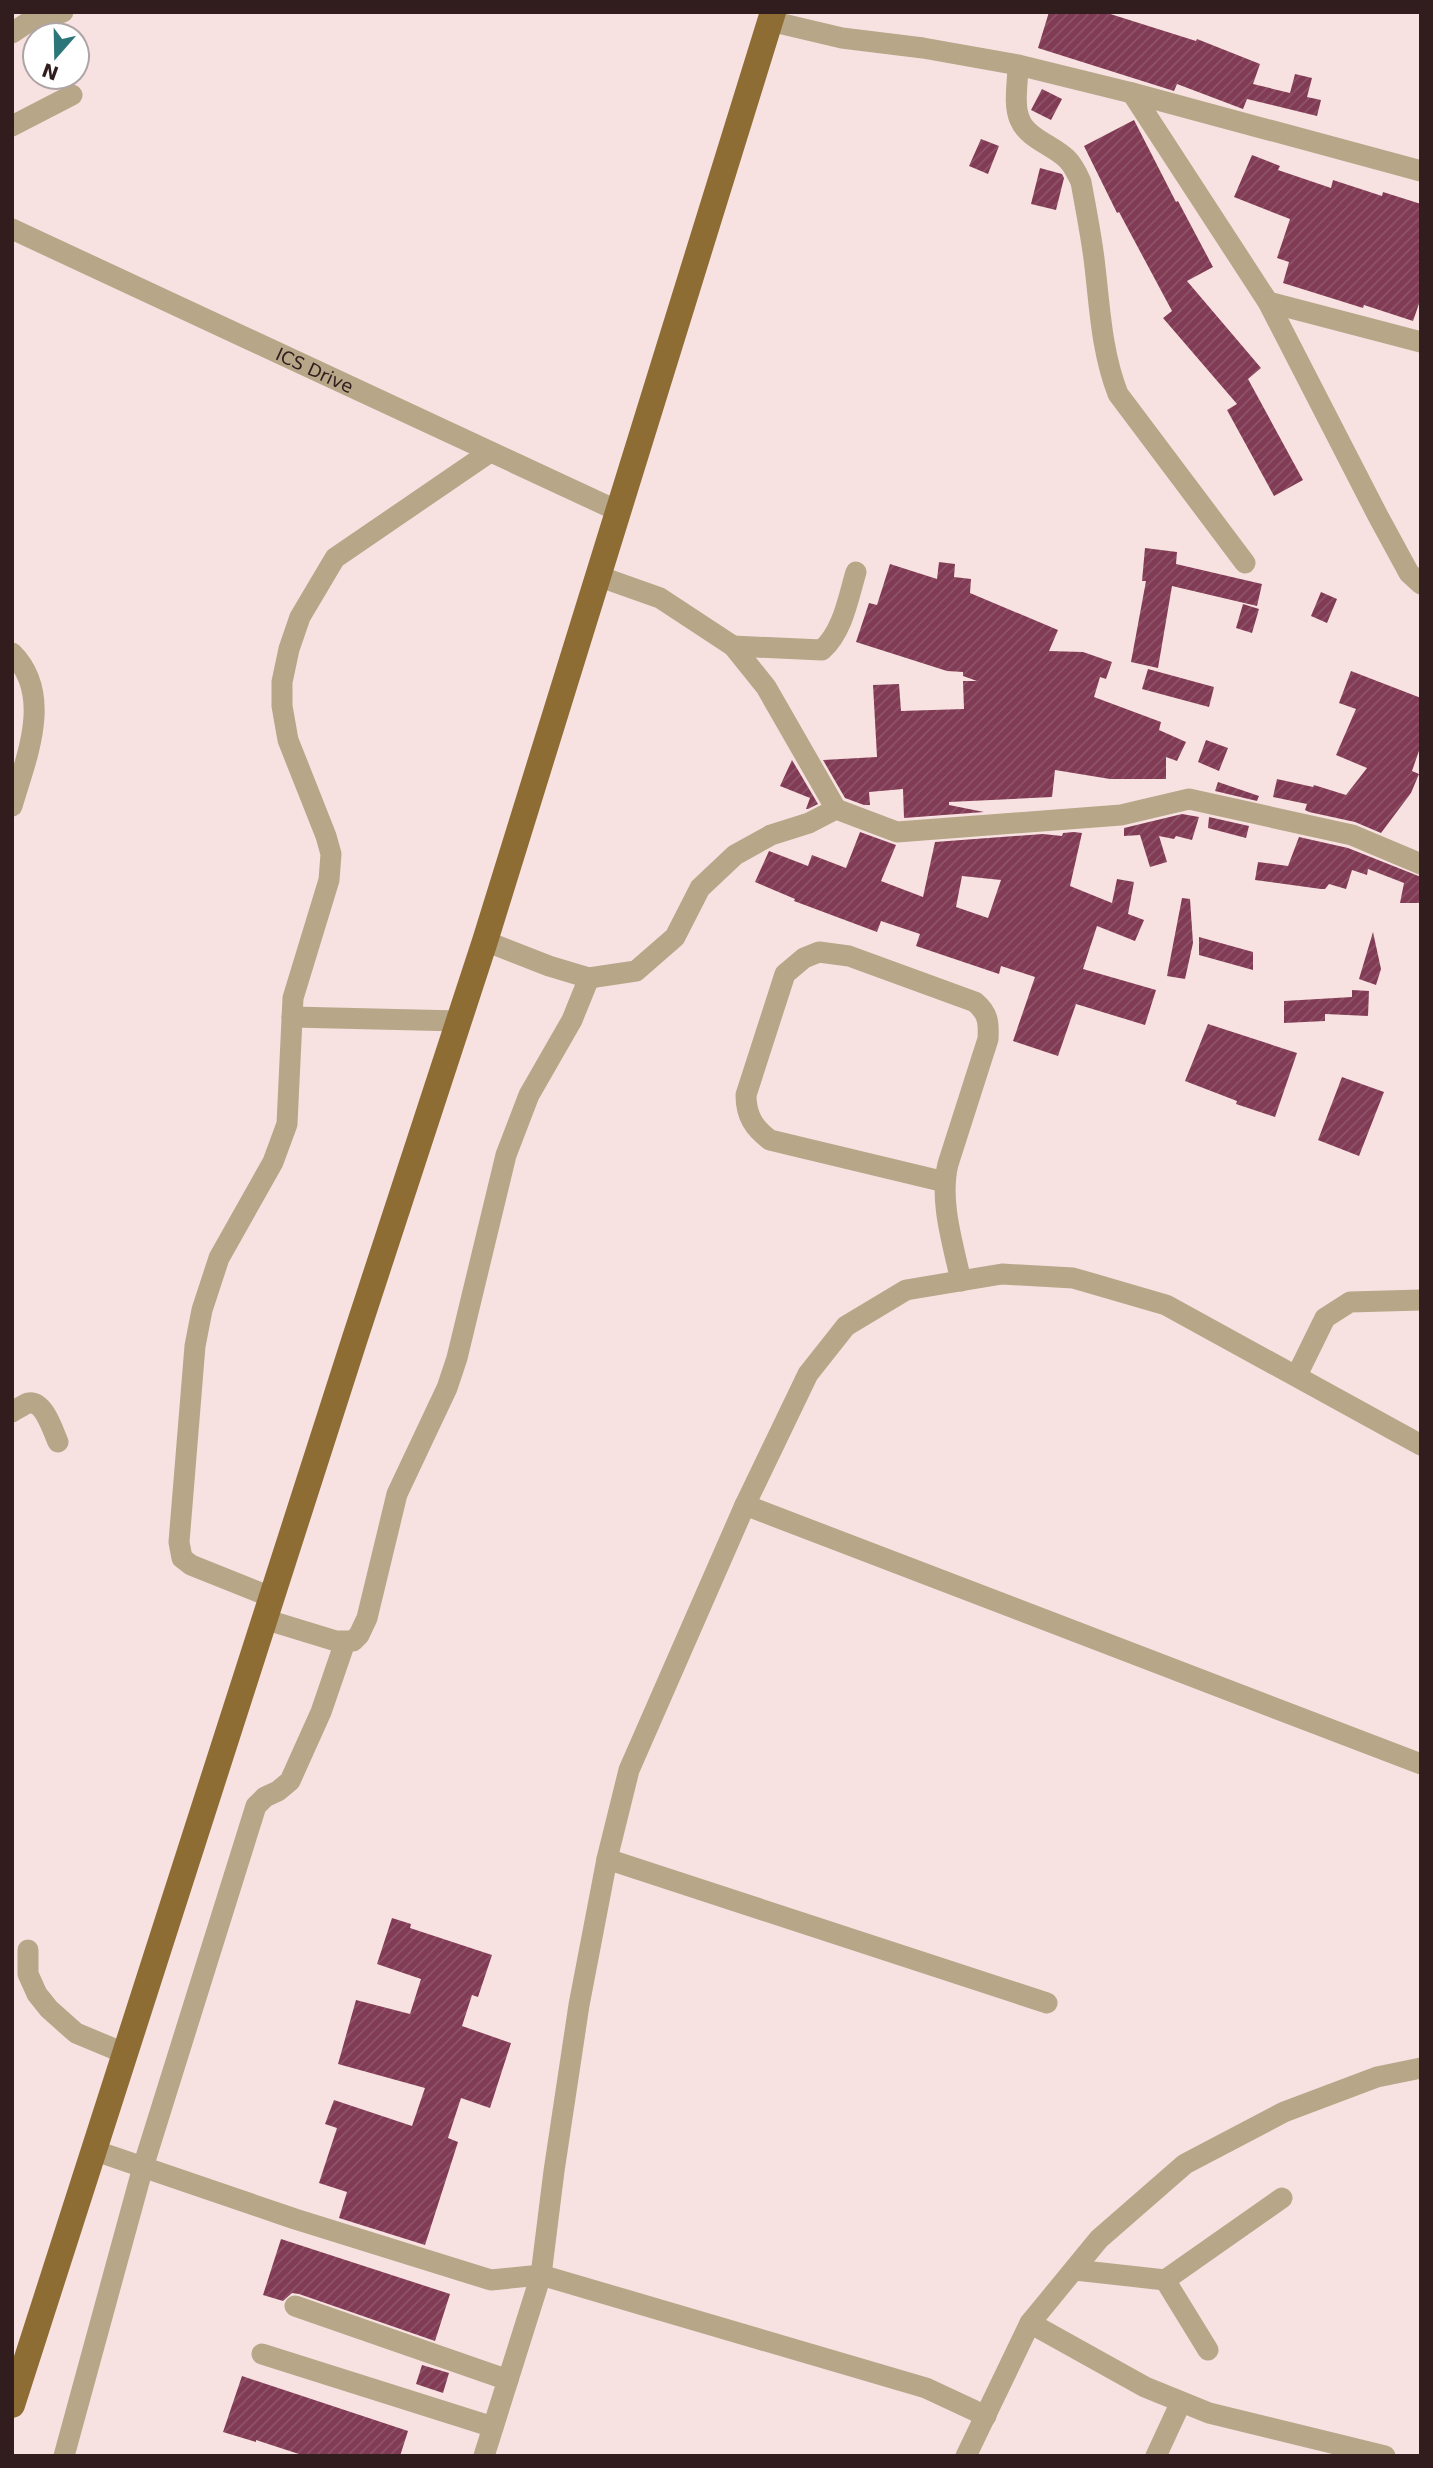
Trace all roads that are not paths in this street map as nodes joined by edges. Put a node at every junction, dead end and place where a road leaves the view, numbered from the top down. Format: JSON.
{"nodes":[{"id":1,"x":62,"y":12,"type":"edge"},
{"id":2,"x":771,"y":16,"type":"edge"},
{"id":3,"x":12,"y":33,"type":"edge"},
{"id":4,"x":1018,"y":65,"type":"junction"},
{"id":5,"x":1132,"y":93,"type":"junction"},
{"id":6,"x":72,"y":95,"type":"dead end"},
{"id":7,"x":12,"y":126,"type":"edge"},
{"id":8,"x":1421,"y":171,"type":"edge"},
{"id":9,"x":12,"y":229,"type":"edge"},
{"id":10,"x":1268,"y":302,"type":"junction"},
{"id":11,"x":1421,"y":342,"type":"edge"},
{"id":12,"x":490,"y":452,"type":"junction"},
{"id":13,"x":618,"y":511,"type":"junction"},
{"id":14,"x":1245,"y":564,"type":"dead end"},
{"id":15,"x":856,"y":572,"type":"dead end"},
{"id":16,"x":598,"y":576,"type":"junction"},
{"id":17,"x":1421,"y":584,"type":"edge"},
{"id":18,"x":733,"y":646,"type":"junction"},
{"id":19,"x":12,"y":653,"type":"edge"},
{"id":20,"x":16,"y":776,"type":"edge"},
{"id":21,"x":12,"y":806,"type":"edge"},
{"id":22,"x":836,"y":808,"type":"junction"},
{"id":23,"x":1421,"y":864,"type":"edge"},
{"id":24,"x":485,"y":941,"type":"junction"},
{"id":25,"x":589,"y":978,"type":"junction"},
{"id":26,"x":292,"y":1017,"type":"junction"},
{"id":27,"x":459,"y":1021,"type":"junction"},
{"id":28,"x":945,"y":1182,"type":"junction"},
{"id":29,"x":961,"y":1281,"type":"junction"},
{"id":30,"x":1421,"y":1300,"type":"edge"},
{"id":31,"x":1297,"y":1375,"type":"junction"},
{"id":32,"x":12,"y":1412,"type":"edge"},
{"id":33,"x":58,"y":1442,"type":"dead end"},
{"id":34,"x":1421,"y":1444,"type":"edge"},
{"id":35,"x":745,"y":1505,"type":"junction"},
{"id":36,"x":268,"y":1608,"type":"junction"},
{"id":37,"x":345,"y":1642,"type":"junction"},
{"id":38,"x":1421,"y":1764,"type":"edge"},
{"id":39,"x":607,"y":1859,"type":"junction"},
{"id":40,"x":28,"y":1950,"type":"dead end"},
{"id":41,"x":1047,"y":2003,"type":"dead end"},
{"id":42,"x":124,"y":2053,"type":"junction"},
{"id":43,"x":1421,"y":2068,"type":"edge"},
{"id":44,"x":93,"y":2151,"type":"junction"},
{"id":45,"x":144,"y":2167,"type":"junction"},
{"id":46,"x":1282,"y":2198,"type":"dead end"},
{"id":47,"x":1075,"y":2270,"type":"junction"},
{"id":48,"x":541,"y":2275,"type":"junction"},
{"id":49,"x":1165,"y":2280,"type":"junction"},
{"id":50,"x":295,"y":2306,"type":"dead end"},
{"id":51,"x":1030,"y":2323,"type":"junction"},
{"id":52,"x":1208,"y":2350,"type":"dead end"},
{"id":53,"x":262,"y":2354,"type":"dead end"},
{"id":54,"x":508,"y":2379,"type":"junction"},
{"id":55,"x":1181,"y":2402,"type":"junction"},
{"id":56,"x":12,"y":2405,"type":"edge"},
{"id":57,"x":986,"y":2416,"type":"junction"},
{"id":58,"x":493,"y":2427,"type":"junction"},
{"id":59,"x":1307,"y":2446,"type":"edge"},
{"id":60,"x":490,"y":2453,"type":"edge"},
{"id":61,"x":64,"y":2456,"type":"edge"},
{"id":62,"x":966,"y":2456,"type":"edge"},
{"id":63,"x":1156,"y":2456,"type":"edge"},
{"id":64,"x":1385,"y":2456,"type":"edge"}],
"edges":[{"from":1,"to":3,"type":"street"},
{"from":2,"to":4,"type":"street"},
{"from":2,"to":13,"type":"main road"},
{"from":4,"to":5,"type":"street"},
{"from":4,"to":14,"type":"street"},
{"from":5,"to":8,"type":"street"},
{"from":5,"to":10,"type":"street"},
{"from":6,"to":7,"type":"street"},
{"from":9,"to":12,"type":"street","name":"ICS Drive"},
{"from":10,"to":11,"type":"street"},
{"from":10,"to":17,"type":"street"},
{"from":12,"to":13,"type":"street","name":"ICS Drive"},
{"from":12,"to":26,"type":"street"},
{"from":13,"to":16,"type":"main road"},
{"from":15,"to":18,"type":"street"},
{"from":16,"to":18,"type":"street"},
{"from":16,"to":24,"type":"main road"},
{"from":18,"to":22,"type":"street"},
{"from":19,"to":20,"type":"street"},
{"from":20,"to":21,"type":"street"},
{"from":22,"to":23,"type":"street"},
{"from":22,"to":25,"type":"street"},
{"from":24,"to":25,"type":"street"},
{"from":24,"to":27,"type":"main road"},
{"from":25,"to":37,"type":"street"},
{"from":26,"to":27,"type":"street"},
{"from":26,"to":36,"type":"street"},
{"from":27,"to":36,"type":"main road"},
{"from":28,"to":28,"type":"street"},
{"from":28,"to":29,"type":"street"},
{"from":29,"to":31,"type":"street"},
{"from":29,"to":35,"type":"street"},
{"from":30,"to":31,"type":"street"},
{"from":31,"to":34,"type":"street"},
{"from":32,"to":33,"type":"street"},
{"from":35,"to":38,"type":"street"},
{"from":35,"to":39,"type":"street"},
{"from":36,"to":37,"type":"street"},
{"from":36,"to":42,"type":"main road"},
{"from":37,"to":45,"type":"street"},
{"from":39,"to":41,"type":"street"},
{"from":39,"to":48,"type":"street"},
{"from":40,"to":42,"type":"street"},
{"from":42,"to":44,"type":"main road"},
{"from":43,"to":47,"type":"street"},
{"from":44,"to":45,"type":"street"},
{"from":44,"to":56,"type":"main road"},
{"from":45,"to":48,"type":"street"},
{"from":45,"to":61,"type":"street"},
{"from":46,"to":49,"type":"street"},
{"from":47,"to":49,"type":"street"},
{"from":47,"to":51,"type":"street"},
{"from":48,"to":54,"type":"street"},
{"from":48,"to":57,"type":"street"},
{"from":49,"to":52,"type":"street"},
{"from":50,"to":54,"type":"street"},
{"from":51,"to":55,"type":"street"},
{"from":51,"to":57,"type":"street"},
{"from":53,"to":58,"type":"street"},
{"from":54,"to":58,"type":"street"},
{"from":55,"to":59,"type":"street"},
{"from":55,"to":63,"type":"street"},
{"from":57,"to":62,"type":"street"},
{"from":58,"to":60,"type":"street"},
{"from":59,"to":64,"type":"street"}]}
